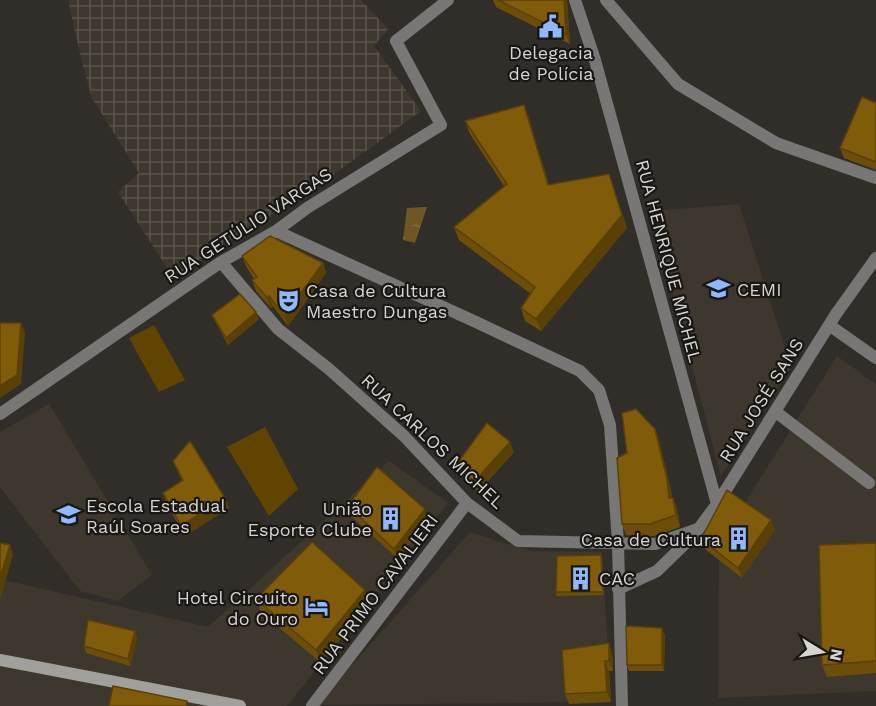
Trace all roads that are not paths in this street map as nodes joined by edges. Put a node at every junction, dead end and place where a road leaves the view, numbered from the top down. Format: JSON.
{"nodes":[{"id":1,"x":448,"y":0,"type":"edge"},
{"id":2,"x":575,"y":0,"type":"edge"},
{"id":3,"x":606,"y":0,"type":"edge"},
{"id":4,"x":876,"y":178,"type":"edge"},
{"id":5,"x":276,"y":231,"type":"junction"},
{"id":6,"x":876,"y":258,"type":"edge"},
{"id":7,"x":221,"y":262,"type":"junction"},
{"id":8,"x":833,"y":319,"type":"junction"},
{"id":9,"x":876,"y":358,"type":"edge"},
{"id":10,"x":776,"y":412,"type":"junction"},
{"id":11,"x":0,"y":414,"type":"edge"},
{"id":12,"x":869,"y":483,"type":"dead end"},
{"id":13,"x":467,"y":503,"type":"junction"},
{"id":14,"x":717,"y":504,"type":"junction"},
{"id":15,"x":700,"y":529,"type":"junction"},
{"id":16,"x":618,"y":543,"type":"junction"},
{"id":17,"x":618,"y":589,"type":"junction"},
{"id":18,"x":0,"y":660,"type":"edge"},
{"id":19,"x":220,"y":704,"type":"edge"},
{"id":20,"x":240,"y":706,"type":"edge"},
{"id":21,"x":312,"y":706,"type":"edge"},
{"id":22,"x":622,"y":706,"type":"edge"}],
"edges":[{"from":1,"to":5,"type":"street","name":"RUA GETÚLIO VARGAS"},
{"from":2,"to":14,"type":"street","name":"RUA HENRIQUE MICHEL"},
{"from":3,"to":4,"type":"street"},
{"from":5,"to":7,"type":"street","name":"RUA GETÚLIO VARGAS"},
{"from":5,"to":16,"type":"street"},
{"from":6,"to":8,"type":"street","name":"RUA JOSÉ SANS"},
{"from":7,"to":11,"type":"street","name":"RUA GETÚLIO VARGAS"},
{"from":7,"to":13,"type":"street","name":"RUA CARLOS MICHEL"},
{"from":8,"to":9,"type":"street"},
{"from":8,"to":10,"type":"street","name":"RUA JOSÉ SANS"},
{"from":10,"to":12,"type":"street"},
{"from":10,"to":14,"type":"street","name":"RUA JOSÉ SANS"},
{"from":13,"to":16,"type":"street","name":"RUA CARLOS MICHEL"},
{"from":13,"to":21,"type":"street","name":"RUA PRIMO CAVALIERI"},
{"from":14,"to":15,"type":"street"},
{"from":15,"to":16,"type":"street","name":"RUA CARLOS MICHEL"},
{"from":15,"to":17,"type":"street"},
{"from":16,"to":17,"type":"street"},
{"from":17,"to":22,"type":"street"},
{"from":18,"to":19,"type":"main road"},
{"from":19,"to":20,"type":"main road"}]}
